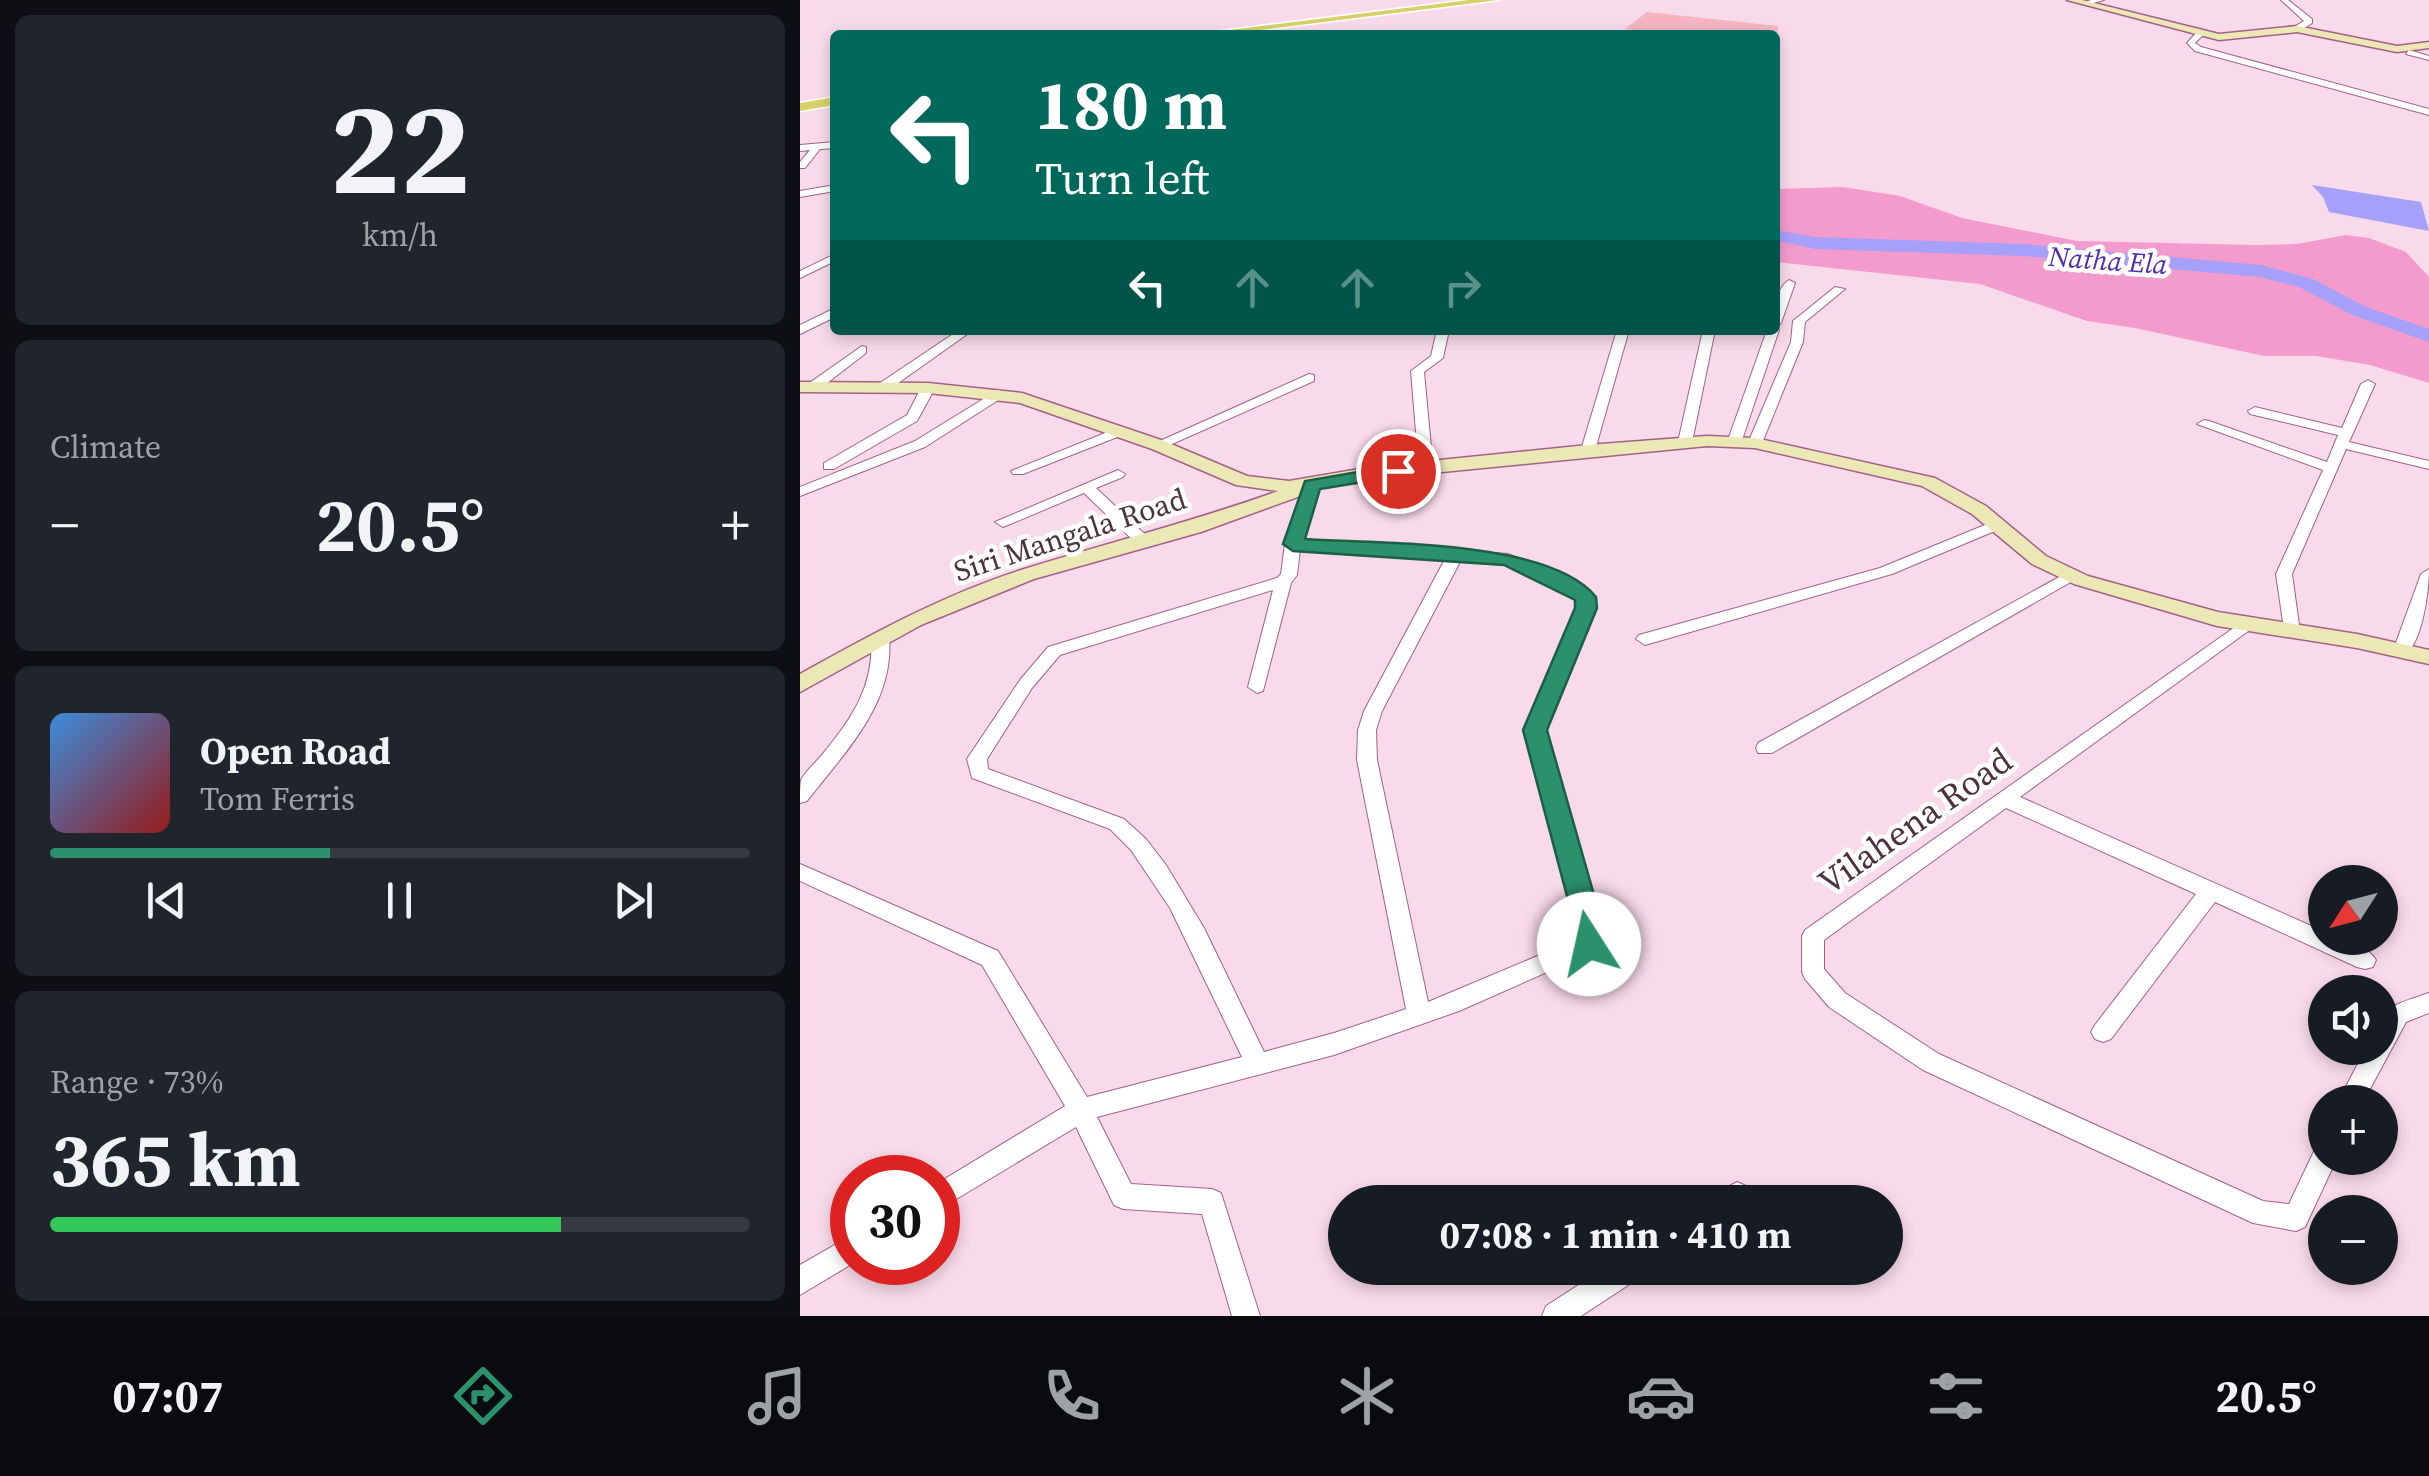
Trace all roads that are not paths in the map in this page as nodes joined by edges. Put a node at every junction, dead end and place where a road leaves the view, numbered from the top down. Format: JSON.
{"nodes":[{"id":1,"x":1494,"y":0,"type":"edge"},
{"id":2,"x":2071,"y":0,"type":"edge"},
{"id":3,"x":2101,"y":0,"type":"edge"},
{"id":4,"x":2284,"y":0,"type":"edge"},
{"id":5,"x":2086,"y":3,"type":"junction"},
{"id":6,"x":2297,"y":29,"type":"junction"},
{"id":7,"x":1237,"y":30,"type":"edge"},
{"id":8,"x":2201,"y":33,"type":"junction"},
{"id":9,"x":2429,"y":45,"type":"edge"},
{"id":10,"x":2410,"y":52,"type":"junction"},
{"id":11,"x":2429,"y":58,"type":"edge"},
{"id":12,"x":830,"y":102,"type":"edge"},
{"id":13,"x":800,"y":108,"type":"edge"},
{"id":14,"x":2429,"y":112,"type":"edge"},
{"id":15,"x":830,"y":145,"type":"edge"},
{"id":16,"x":818,"y":146,"type":"junction"},
{"id":17,"x":800,"y":148,"type":"edge"},
{"id":18,"x":802,"y":166,"type":"edge"},
{"id":19,"x":830,"y":189,"type":"edge"},
{"id":20,"x":800,"y":194,"type":"edge"},
{"id":21,"x":830,"y":260,"type":"edge"},
{"id":22,"x":804,"y":276,"type":"edge"},
{"id":23,"x":1790,"y":283,"type":"dead end"},
{"id":24,"x":1839,"y":288,"type":"dead end"},
{"id":25,"x":1780,"y":310,"type":"edge"},
{"id":26,"x":830,"y":315,"type":"edge"},
{"id":27,"x":800,"y":330,"type":"edge"},
{"id":28,"x":960,"y":335,"type":"edge"},
{"id":29,"x":1441,"y":335,"type":"edge"},
{"id":30,"x":1622,"y":335,"type":"edge"},
{"id":31,"x":1709,"y":335,"type":"edge"},
{"id":32,"x":1772,"y":335,"type":"edge"},
{"id":33,"x":862,"y":350,"type":"dead end"},
{"id":34,"x":1309,"y":378,"type":"dead end"},
{"id":35,"x":2368,"y":384,"type":"dead end"},
{"id":36,"x":807,"y":387,"type":"edge"},
{"id":37,"x":882,"y":388,"type":"junction"},
{"id":38,"x":928,"y":388,"type":"junction"},
{"id":39,"x":998,"y":394,"type":"junction"},
{"id":40,"x":2256,"y":411,"type":"dead end"},
{"id":41,"x":2204,"y":424,"type":"dead end"},
{"id":42,"x":1120,"y":431,"type":"junction"},
{"id":43,"x":2344,"y":439,"type":"junction"},
{"id":44,"x":1685,"y":442,"type":"junction"},
{"id":45,"x":1745,"y":442,"type":"junction"},
{"id":46,"x":1158,"y":445,"type":"junction"},
{"id":47,"x":1588,"y":450,"type":"junction"},
{"id":48,"x":2429,"y":464,"type":"edge"},
{"id":49,"x":830,"y":466,"type":"dead end"},
{"id":50,"x":2331,"y":468,"type":"junction"},
{"id":51,"x":1426,"y":469,"type":"junction"},
{"id":52,"x":1018,"y":471,"type":"dead end"},
{"id":53,"x":1118,"y":474,"type":"dead end"},
{"id":54,"x":1312,"y":485,"type":"junction"},
{"id":55,"x":1086,"y":486,"type":"junction"},
{"id":56,"x":800,"y":492,"type":"edge"},
{"id":57,"x":1003,"y":522,"type":"dead end"},
{"id":58,"x":1997,"y":525,"type":"junction"},
{"id":59,"x":1145,"y":543,"type":"junction"},
{"id":60,"x":1293,"y":544,"type":"junction"},
{"id":61,"x":1455,"y":556,"type":"junction"},
{"id":62,"x":2429,"y":574,"type":"edge"},
{"id":63,"x":2070,"y":576,"type":"junction"},
{"id":64,"x":1283,"y":582,"type":"junction"},
{"id":65,"x":2245,"y":625,"type":"junction"},
{"id":66,"x":2291,"y":632,"type":"junction"},
{"id":67,"x":880,"y":638,"type":"junction"},
{"id":68,"x":1645,"y":638,"type":"dead end"},
{"id":69,"x":2402,"y":651,"type":"junction"},
{"id":70,"x":2429,"y":658,"type":"edge"},
{"id":71,"x":800,"y":684,"type":"edge"},
{"id":72,"x":1257,"y":687,"type":"dead end"},
{"id":73,"x":1765,"y":748,"type":"dead end"},
{"id":74,"x":800,"y":796,"type":"edge"},
{"id":75,"x":2006,"y":800,"type":"junction"},
{"id":76,"x":800,"y":872,"type":"edge"},
{"id":77,"x":2211,"y":891,"type":"junction"},
{"id":78,"x":2365,"y":960,"type":"dead end"},
{"id":79,"x":2429,"y":1003,"type":"edge"},
{"id":80,"x":2398,"y":1015,"type":"edge"},
{"id":81,"x":1419,"y":1016,"type":"junction"},
{"id":82,"x":2104,"y":1032,"type":"dead end"},
{"id":83,"x":1256,"y":1061,"type":"junction"},
{"id":84,"x":1082,"y":1110,"type":"junction"},
{"id":85,"x":2316,"y":1175,"type":"edge"},
{"id":86,"x":960,"y":1184,"type":"edge"},
{"id":87,"x":830,"y":1263,"type":"edge"},
{"id":88,"x":800,"y":1281,"type":"edge"},
{"id":89,"x":1602,"y":1285,"type":"edge"},
{"id":90,"x":1246,"y":1316,"type":"edge"},
{"id":91,"x":1556,"y":1316,"type":"edge"}],
"edges":[{"from":1,"to":7,"type":"main road"},
{"from":2,"to":5,"type":"street"},
{"from":3,"to":5,"type":"street"},
{"from":4,"to":6,"type":"street"},
{"from":5,"to":8,"type":"street"},
{"from":6,"to":8,"type":"street"},
{"from":6,"to":10,"type":"street"},
{"from":8,"to":14,"type":"street"},
{"from":9,"to":10,"type":"street"},
{"from":10,"to":11,"type":"street"},
{"from":12,"to":13,"type":"main road"},
{"from":15,"to":16,"type":"street"},
{"from":16,"to":17,"type":"street"},
{"from":16,"to":18,"type":"street"},
{"from":19,"to":20,"type":"street"},
{"from":21,"to":22,"type":"street"},
{"from":23,"to":25,"type":"street"},
{"from":24,"to":45,"type":"street"},
{"from":26,"to":27,"type":"street"},
{"from":28,"to":37,"type":"street"},
{"from":29,"to":51,"type":"street"},
{"from":30,"to":47,"type":"street"},
{"from":31,"to":44,"type":"street"},
{"from":32,"to":45,"type":"street"},
{"from":33,"to":36,"type":"street"},
{"from":34,"to":46,"type":"street"},
{"from":35,"to":43,"type":"street"},
{"from":36,"to":37,"type":"street"},
{"from":37,"to":38,"type":"street"},
{"from":38,"to":39,"type":"street"},
{"from":38,"to":49,"type":"street"},
{"from":39,"to":42,"type":"street"},
{"from":39,"to":56,"type":"street"},
{"from":40,"to":43,"type":"street"},
{"from":41,"to":50,"type":"street"},
{"from":42,"to":46,"type":"street"},
{"from":42,"to":52,"type":"street"},
{"from":43,"to":48,"type":"street"},
{"from":43,"to":50,"type":"street"},
{"from":44,"to":45,"type":"street"},
{"from":44,"to":47,"type":"street"},
{"from":45,"to":58,"type":"street"},
{"from":46,"to":54,"type":"street"},
{"from":47,"to":51,"type":"street"},
{"from":50,"to":66,"type":"street"},
{"from":51,"to":54,"type":"street"},
{"from":53,"to":55,"type":"street"},
{"from":54,"to":59,"type":"street","name":"Siri Mangala Road"},
{"from":54,"to":60,"type":"street"},
{"from":55,"to":57,"type":"street"},
{"from":55,"to":59,"type":"street"},
{"from":58,"to":63,"type":"street"},
{"from":58,"to":68,"type":"street"},
{"from":59,"to":67,"type":"street","name":"Siri Mangala Road"},
{"from":60,"to":61,"type":"street"},
{"from":60,"to":64,"type":"street"},
{"from":61,"to":81,"type":"street"},
{"from":61,"to":81,"type":"street"},
{"from":62,"to":69,"type":"street"},
{"from":63,"to":65,"type":"street"},
{"from":63,"to":73,"type":"street"},
{"from":64,"to":72,"type":"street"},
{"from":64,"to":83,"type":"street"},
{"from":65,"to":66,"type":"street"},
{"from":65,"to":75,"type":"street","name":"Vilahena Road"},
{"from":66,"to":69,"type":"street"},
{"from":67,"to":71,"type":"street","name":"Siri Mangala Road"},
{"from":67,"to":74,"type":"street"},
{"from":69,"to":70,"type":"street"},
{"from":75,"to":77,"type":"street"},
{"from":75,"to":85,"type":"street","name":"Vilahena Road"},
{"from":76,"to":84,"type":"street"},
{"from":77,"to":78,"type":"street"},
{"from":77,"to":82,"type":"street"},
{"from":79,"to":80,"type":"street"},
{"from":81,"to":83,"type":"street"},
{"from":83,"to":84,"type":"street"},
{"from":84,"to":86,"type":"street"},
{"from":84,"to":90,"type":"street"},
{"from":87,"to":88,"type":"street"},
{"from":89,"to":91,"type":"street"}]}
